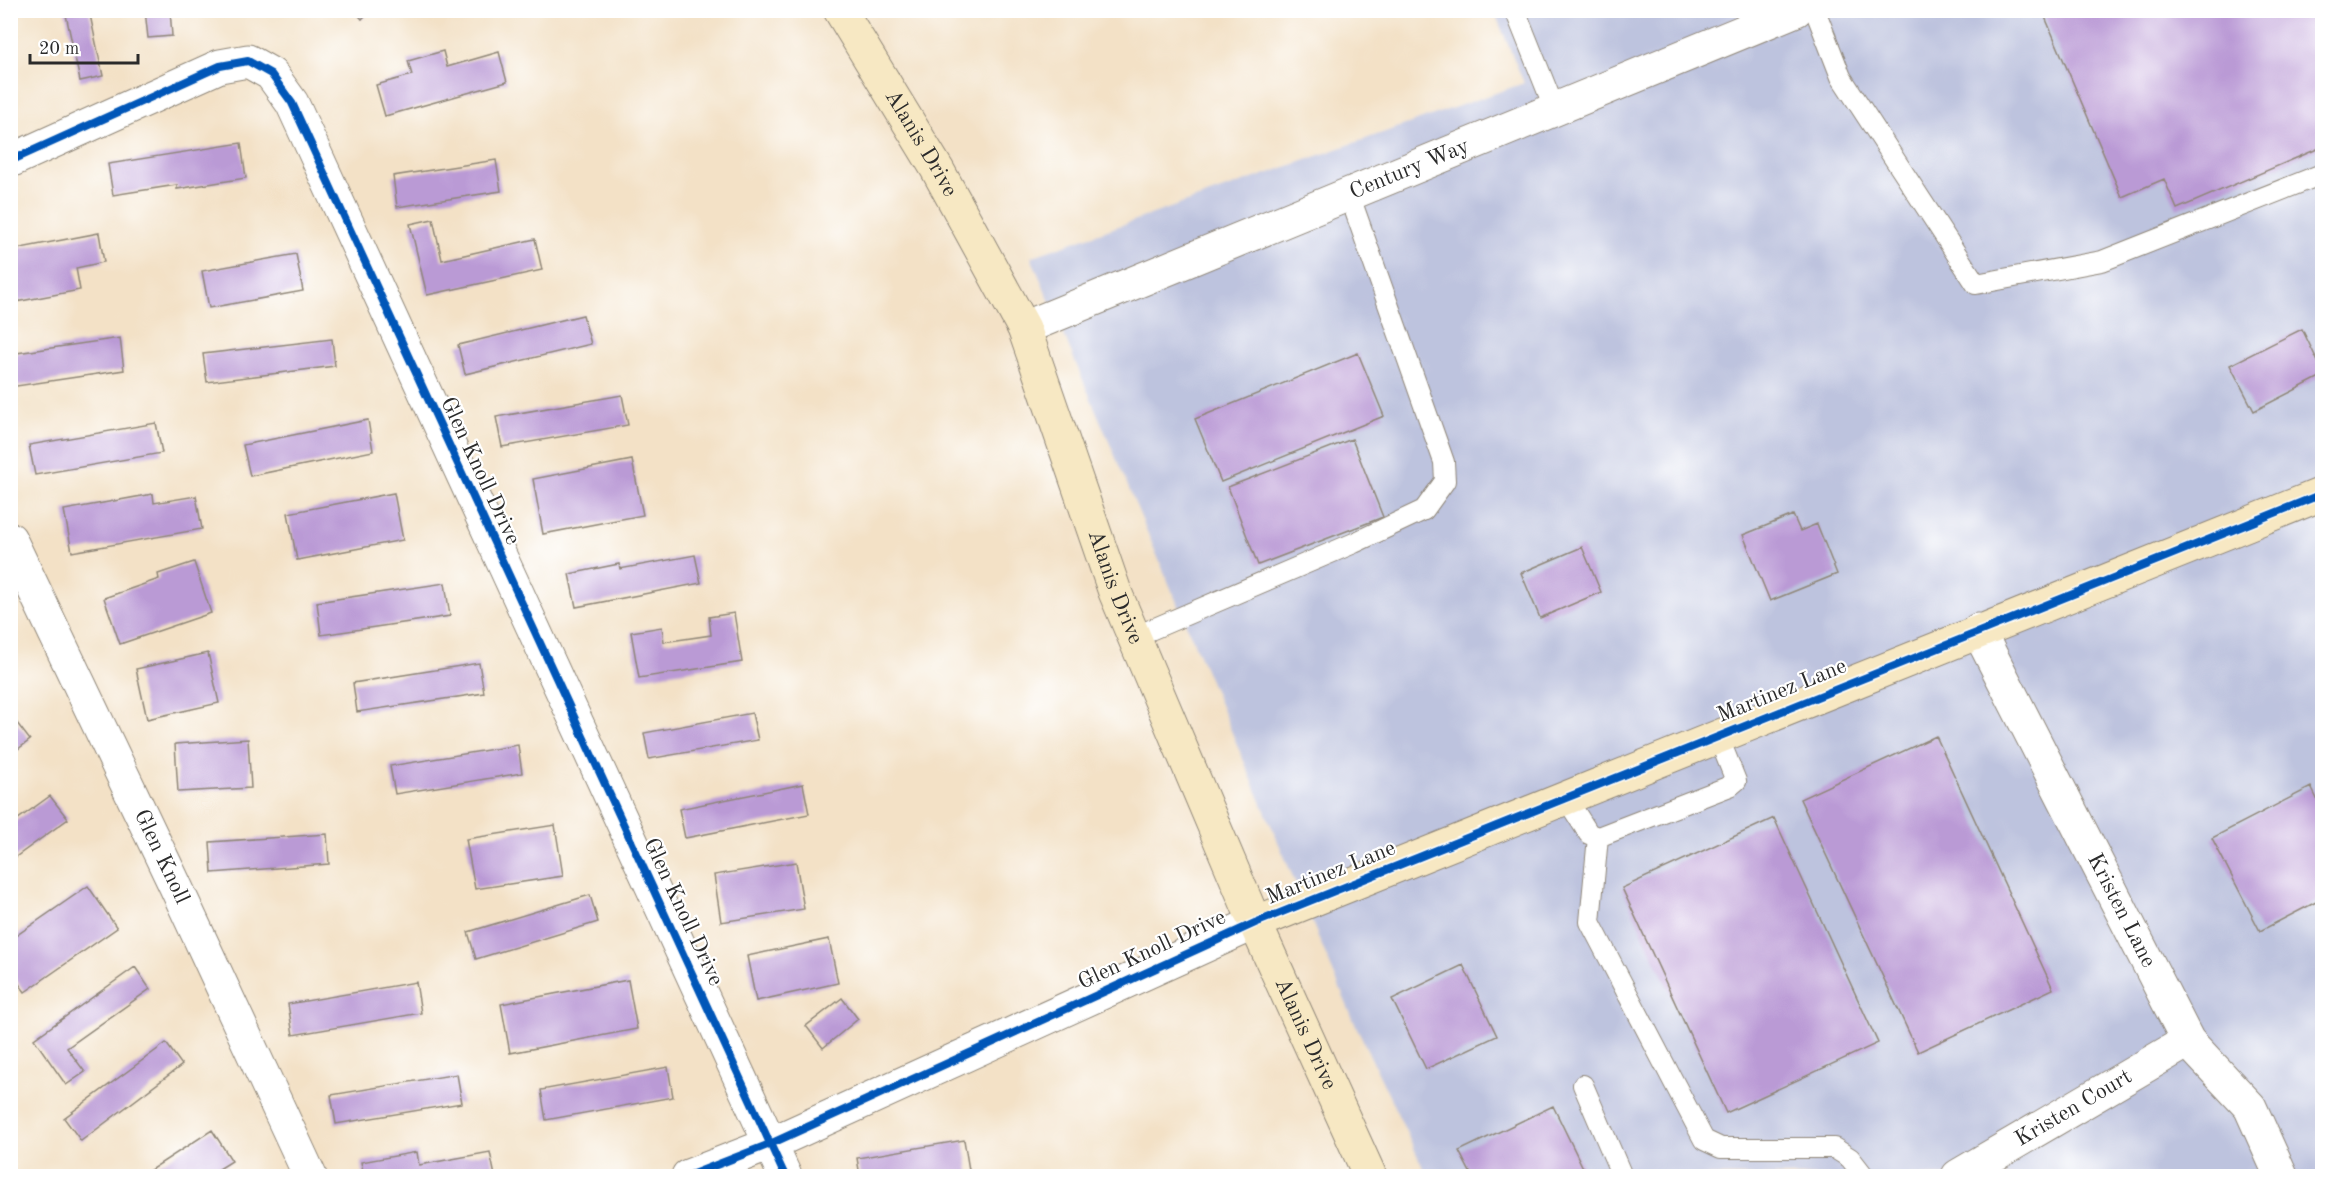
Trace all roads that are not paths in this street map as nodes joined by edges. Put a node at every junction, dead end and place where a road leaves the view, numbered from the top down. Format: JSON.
{"nodes":[{"id":1,"x":840,"y":10,"type":"edge"},
{"id":2,"x":1515,"y":10,"type":"edge"},
{"id":3,"x":1796,"y":10,"type":"edge"},
{"id":4,"x":1815,"y":10,"type":"edge"},
{"id":5,"x":1555,"y":110,"type":"junction"},
{"id":6,"x":10,"y":161,"type":"edge"},
{"id":7,"x":2322,"y":174,"type":"edge"},
{"id":8,"x":1349,"y":194,"type":"junction"},
{"id":9,"x":1024,"y":328,"type":"junction"},
{"id":10,"x":2322,"y":494,"type":"edge"},
{"id":11,"x":10,"y":539,"type":"edge"},
{"id":12,"x":1978,"y":630,"type":"junction"},
{"id":13,"x":1134,"y":637,"type":"junction"},
{"id":14,"x":1718,"y":736,"type":"junction"},
{"id":15,"x":1566,"y":798,"type":"junction"},
{"id":16,"x":1598,"y":837,"type":"junction"},
{"id":17,"x":1255,"y":923,"type":"junction"},
{"id":18,"x":2188,"y":1041,"type":"junction"},
{"id":19,"x":1583,"y":1085,"type":"dead end"},
{"id":20,"x":770,"y":1144,"type":"junction"},
{"id":21,"x":310,"y":1176,"type":"edge"},
{"id":22,"x":688,"y":1176,"type":"edge"},
{"id":23,"x":785,"y":1176,"type":"edge"},
{"id":24,"x":1370,"y":1176,"type":"edge"},
{"id":25,"x":1622,"y":1176,"type":"edge"},
{"id":26,"x":1864,"y":1176,"type":"edge"},
{"id":27,"x":1958,"y":1176,"type":"edge"},
{"id":28,"x":2281,"y":1176,"type":"edge"}],
"edges":[{"from":1,"to":9,"type":"main road","name":"Alanis Drive"},
{"from":2,"to":5,"type":"lane"},
{"from":3,"to":5,"type":"street","name":"Century Way"},
{"from":4,"to":7,"type":"lane"},
{"from":5,"to":8,"type":"street","name":"Century Way"},
{"from":6,"to":20,"type":"street","name":"Glen Knoll Drive"},
{"from":8,"to":9,"type":"street","name":"Century Way"},
{"from":8,"to":13,"type":"lane"},
{"from":9,"to":13,"type":"main road","name":"Alanis Drive"},
{"from":10,"to":12,"type":"main road","name":"Martinez Lane"},
{"from":11,"to":21,"type":"street","name":"Glen Knoll"},
{"from":12,"to":14,"type":"main road","name":"Martinez Lane"},
{"from":12,"to":18,"type":"street","name":"Kristen Lane"},
{"from":13,"to":17,"type":"main road","name":"Alanis Drive"},
{"from":14,"to":15,"type":"main road","name":"Martinez Lane"},
{"from":14,"to":16,"type":"lane"},
{"from":15,"to":16,"type":"lane"},
{"from":15,"to":17,"type":"main road","name":"Martinez Lane"},
{"from":16,"to":26,"type":"lane"},
{"from":17,"to":20,"type":"street","name":"Glen Knoll Drive"},
{"from":17,"to":24,"type":"main road","name":"Alanis Drive"},
{"from":18,"to":27,"type":"street","name":"Kristen Court"},
{"from":18,"to":28,"type":"street","name":"Kristen Lane"},
{"from":19,"to":25,"type":"lane"},
{"from":20,"to":22,"type":"street","name":"Glen Knoll Drive"},
{"from":20,"to":23,"type":"street","name":"Glen Knoll Drive"}]}
